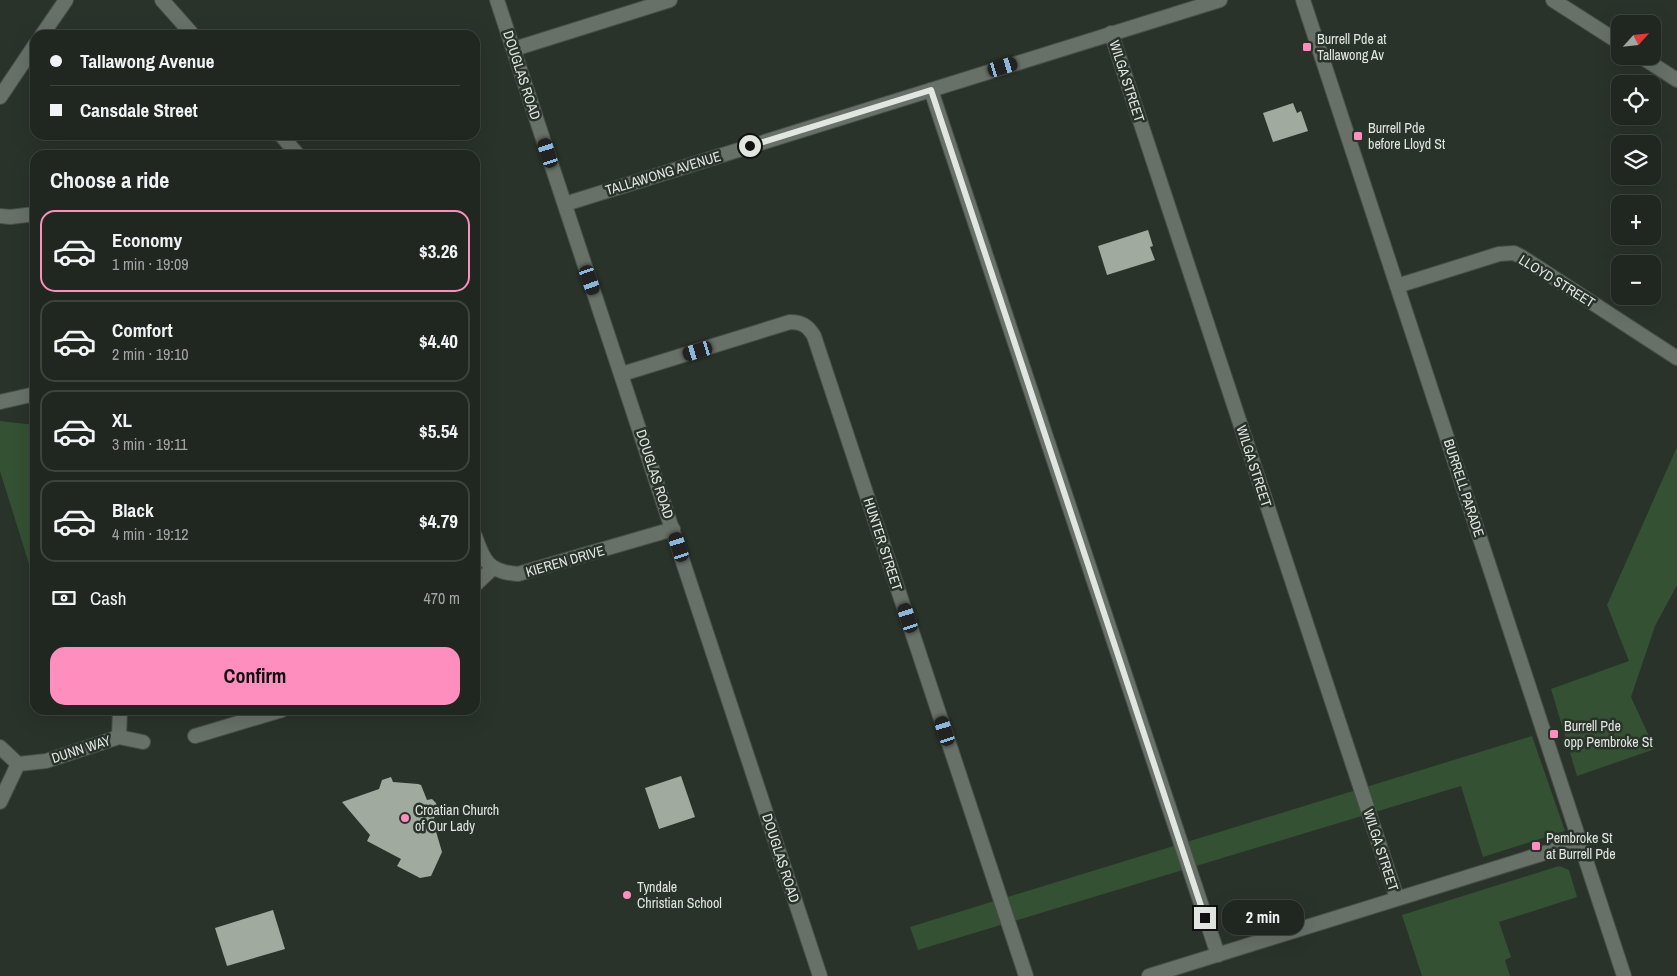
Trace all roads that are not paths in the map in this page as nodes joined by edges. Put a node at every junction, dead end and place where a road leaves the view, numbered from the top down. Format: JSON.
{"nodes":[{"id":1,"x":66,"y":0,"type":"edge"},
{"id":2,"x":162,"y":0,"type":"edge"},
{"id":3,"x":497,"y":0,"type":"edge"},
{"id":4,"x":670,"y":0,"type":"edge"},
{"id":5,"x":1220,"y":0,"type":"edge"},
{"id":6,"x":1302,"y":0,"type":"edge"},
{"id":7,"x":1553,"y":0,"type":"edge"},
{"id":8,"x":45,"y":30,"type":"edge"},
{"id":9,"x":189,"y":30,"type":"edge"},
{"id":10,"x":1111,"y":33,"type":"junction"},
{"id":11,"x":1611,"y":37,"type":"edge"},
{"id":12,"x":514,"y":50,"type":"junction"},
{"id":13,"x":30,"y":52,"type":"edge"},
{"id":14,"x":1659,"y":65,"type":"edge"},
{"id":15,"x":1675,"y":73,"type":"edge"},
{"id":16,"x":931,"y":90,"type":"junction"},
{"id":17,"x":0,"y":97,"type":"edge"},
{"id":18,"x":285,"y":140,"type":"edge"},
{"id":19,"x":294,"y":150,"type":"edge"},
{"id":20,"x":565,"y":204,"type":"junction"},
{"id":21,"x":30,"y":215,"type":"edge"},
{"id":22,"x":0,"y":216,"type":"edge"},
{"id":23,"x":1397,"y":286,"type":"junction"},
{"id":24,"x":1677,"y":358,"type":"edge"},
{"id":25,"x":622,"y":374,"type":"junction"},
{"id":26,"x":30,"y":395,"type":"edge"},
{"id":27,"x":0,"y":402,"type":"edge"},
{"id":28,"x":673,"y":529,"type":"junction"},
{"id":29,"x":480,"y":548,"type":"edge"},
{"id":30,"x":493,"y":568,"type":"junction"},
{"id":31,"x":480,"y":580,"type":"edge"},
{"id":32,"x":120,"y":715,"type":"edge"},
{"id":33,"x":265,"y":715,"type":"edge"},
{"id":34,"x":195,"y":736,"type":"dead end"},
{"id":35,"x":119,"y":737,"type":"junction"},
{"id":36,"x":143,"y":742,"type":"dead end"},
{"id":37,"x":0,"y":747,"type":"edge"},
{"id":38,"x":18,"y":764,"type":"junction"},
{"id":39,"x":0,"y":802,"type":"edge"},
{"id":40,"x":1580,"y":842,"type":"junction"},
{"id":41,"x":1397,"y":898,"type":"junction"},
{"id":42,"x":1218,"y":956,"type":"junction"},
{"id":43,"x":820,"y":976,"type":"edge"},
{"id":44,"x":1026,"y":976,"type":"edge"},
{"id":45,"x":1149,"y":976,"type":"edge"},
{"id":46,"x":1624,"y":976,"type":"edge"}],
"edges":[{"from":1,"to":8,"type":"street"},
{"from":2,"to":9,"type":"street"},
{"from":3,"to":12,"type":"street","name":"DOUGLAS ROAD"},
{"from":4,"to":12,"type":"street"},
{"from":5,"to":10,"type":"street","name":"TALLAWONG AVENUE"},
{"from":6,"to":23,"type":"street","name":"BURRELL PARADE"},
{"from":7,"to":11,"type":"street"},
{"from":10,"to":16,"type":"street","name":"TALLAWONG AVENUE"},
{"from":10,"to":41,"type":"street","name":"WILGA STREET"},
{"from":12,"to":20,"type":"street","name":"DOUGLAS ROAD"},
{"from":13,"to":17,"type":"street"},
{"from":14,"to":15,"type":"street"},
{"from":16,"to":20,"type":"street","name":"TALLAWONG AVENUE"},
{"from":16,"to":42,"type":"street"},
{"from":18,"to":19,"type":"street"},
{"from":20,"to":25,"type":"street","name":"DOUGLAS ROAD"},
{"from":21,"to":22,"type":"street"},
{"from":23,"to":24,"type":"street","name":"LLOYD STREET"},
{"from":23,"to":40,"type":"street","name":"BURRELL PARADE"},
{"from":25,"to":28,"type":"street","name":"DOUGLAS ROAD"},
{"from":25,"to":44,"type":"street","name":"HUNTER STREET"},
{"from":26,"to":27,"type":"street"},
{"from":28,"to":30,"type":"street","name":"KIEREN DRIVE"},
{"from":28,"to":43,"type":"street","name":"DOUGLAS ROAD"},
{"from":29,"to":30,"type":"street"},
{"from":30,"to":31,"type":"street"},
{"from":32,"to":35,"type":"street"},
{"from":33,"to":34,"type":"street"},
{"from":35,"to":36,"type":"street","name":"DUNN WAY"},
{"from":35,"to":38,"type":"street","name":"DUNN WAY"},
{"from":37,"to":38,"type":"street"},
{"from":38,"to":39,"type":"street"},
{"from":40,"to":41,"type":"street"},
{"from":40,"to":46,"type":"street","name":"BURRELL PARADE"},
{"from":41,"to":42,"type":"street"},
{"from":42,"to":45,"type":"street"}]}
